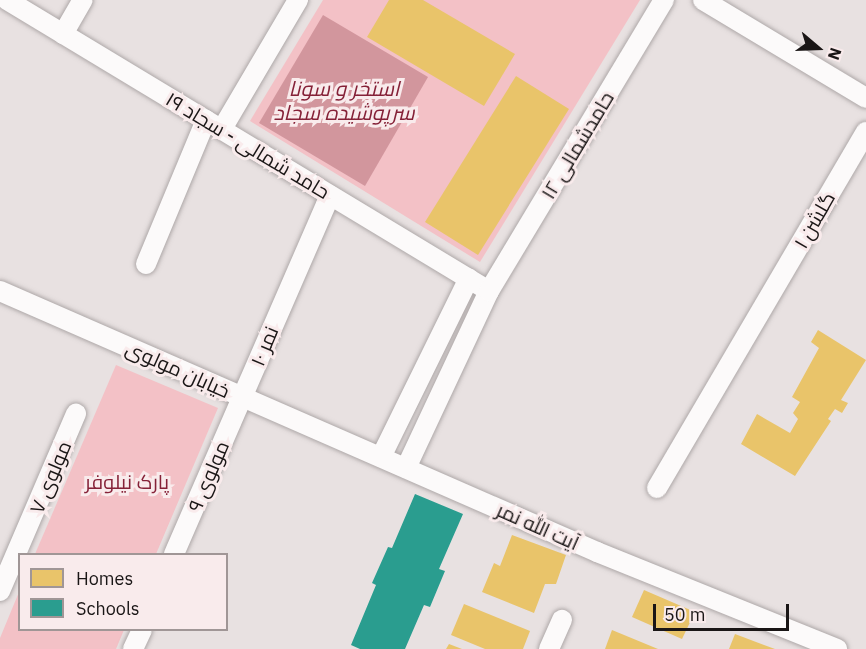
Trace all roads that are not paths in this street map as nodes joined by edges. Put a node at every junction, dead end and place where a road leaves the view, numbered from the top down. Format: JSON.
{"nodes":[{"id":1,"x":7,"y":0,"type":"edge"},
{"id":2,"x":83,"y":0,"type":"edge"},
{"id":3,"x":298,"y":0,"type":"edge"},
{"id":4,"x":664,"y":0,"type":"edge"},
{"id":5,"x":703,"y":0,"type":"edge"},
{"id":6,"x":63,"y":34,"type":"junction"},
{"id":7,"x":866,"y":98,"type":"edge"},
{"id":8,"x":214,"y":125,"type":"junction"},
{"id":9,"x":866,"y":132,"type":"edge"},
{"id":10,"x":330,"y":195,"type":"junction"},
{"id":11,"x":146,"y":264,"type":"dead end"},
{"id":12,"x":470,"y":278,"type":"junction"},
{"id":13,"x":0,"y":291,"type":"edge"},
{"id":14,"x":489,"y":291,"type":"junction"},
{"id":15,"x":242,"y":397,"type":"junction"},
{"id":16,"x":76,"y":414,"type":"dead end"},
{"id":17,"x":381,"y":458,"type":"junction"},
{"id":18,"x":406,"y":468,"type":"junction"},
{"id":19,"x":657,"y":488,"type":"dead end"},
{"id":20,"x":175,"y":553,"type":"edge"},
{"id":21,"x":0,"y":591,"type":"edge"},
{"id":22,"x":562,"y":620,"type":"dead end"},
{"id":23,"x":142,"y":631,"type":"edge"},
{"id":24,"x":133,"y":649,"type":"edge"},
{"id":25,"x":549,"y":649,"type":"edge"},
{"id":26,"x":837,"y":649,"type":"edge"}],
"edges":[{"from":1,"to":6,"type":"street","name":"حامد شمالی - سجاد ۱۹"},
{"from":2,"to":6,"type":"street"},
{"from":3,"to":8,"type":"street"},
{"from":4,"to":14,"type":"street","name":"حامدشمالی ۱۲"},
{"from":5,"to":7,"type":"street"},
{"from":6,"to":8,"type":"street","name":"حامد شمالی - سجاد ۱۹"},
{"from":8,"to":10,"type":"street","name":"حامد شمالی - سجاد ۱۹"},
{"from":8,"to":11,"type":"street"},
{"from":9,"to":19,"type":"street","name":"گلشن ۱"},
{"from":10,"to":12,"type":"street","name":"حامد شمالی - سجاد ۱۹"},
{"from":10,"to":15,"type":"street","name":"نمر ۱۰"},
{"from":12,"to":14,"type":"street","name":"حامد شمالی - سجاد ۱۹"},
{"from":12,"to":17,"type":"street"},
{"from":13,"to":15,"type":"street","name":"خیابان مولوی"},
{"from":14,"to":18,"type":"street","name":"حامدشمالی ۱۲"},
{"from":15,"to":17,"type":"street","name":"آیت الله نمر"},
{"from":15,"to":20,"type":"street","name":"مولوی ۹"},
{"from":16,"to":21,"type":"street","name":"مولوی ۷"},
{"from":17,"to":18,"type":"street","name":"آیت الله نمر"},
{"from":18,"to":26,"type":"street","name":"آیت الله نمر"},
{"from":22,"to":25,"type":"street"},
{"from":23,"to":24,"type":"street"}]}
